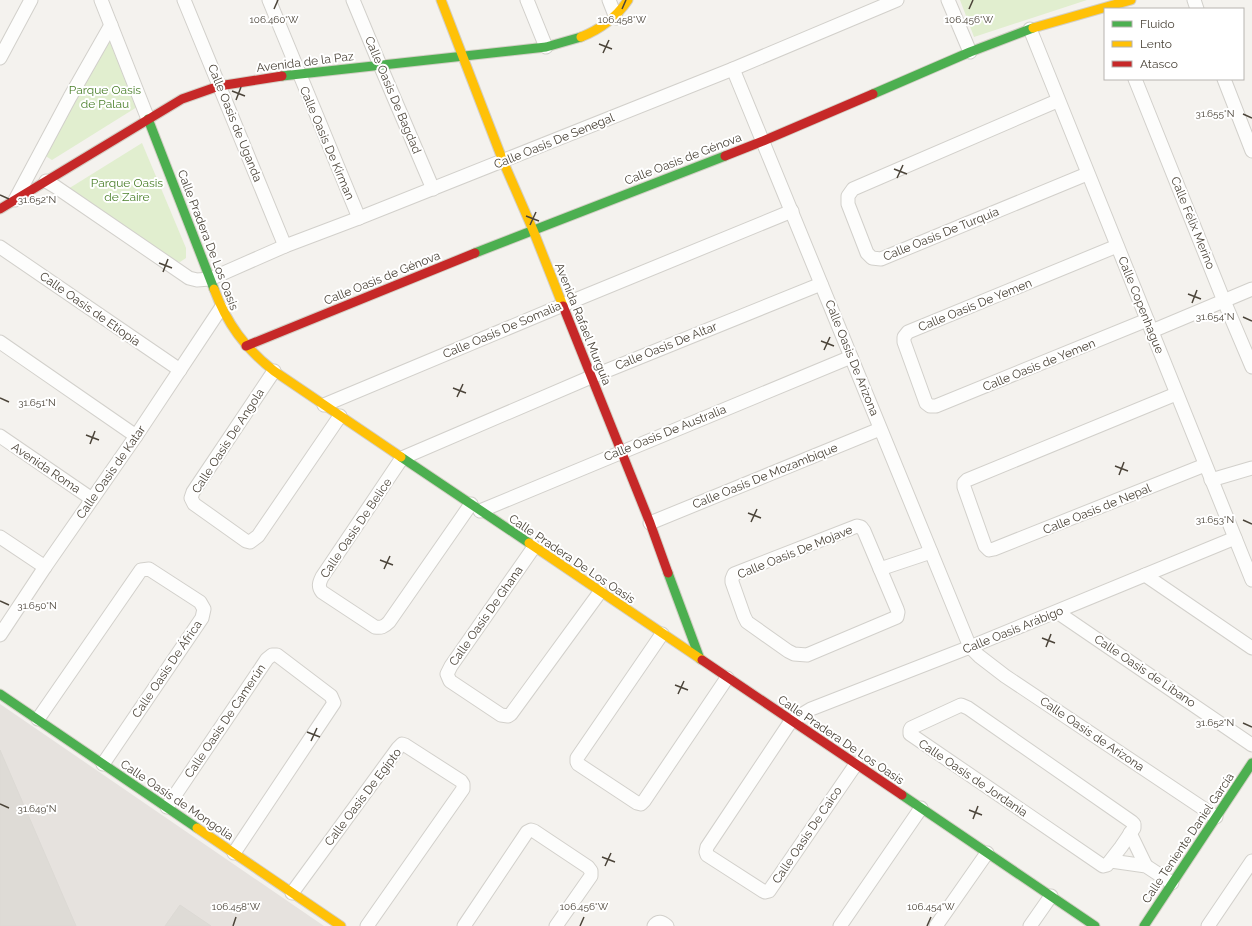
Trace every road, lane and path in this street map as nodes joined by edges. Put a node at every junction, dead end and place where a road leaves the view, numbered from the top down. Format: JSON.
{"nodes":[{"id":1,"x":31,"y":0,"type":"edge"},
{"id":2,"x":101,"y":0,"type":"edge"},
{"id":3,"x":184,"y":0,"type":"edge"},
{"id":4,"x":269,"y":0,"type":"edge"},
{"id":5,"x":353,"y":0,"type":"edge"},
{"id":6,"x":441,"y":0,"type":"edge"},
{"id":7,"x":527,"y":0,"type":"edge"},
{"id":8,"x":609,"y":0,"type":"edge"},
{"id":9,"x":628,"y":0,"type":"edge"},
{"id":10,"x":897,"y":0,"type":"edge"},
{"id":11,"x":948,"y":0,"type":"edge"},
{"id":12,"x":1132,"y":0,"type":"edge"},
{"id":13,"x":1107,"y":8,"type":"edge"},
{"id":14,"x":1104,"y":9,"type":"edge"},
{"id":15,"x":616,"y":18,"type":"junction"},
{"id":16,"x":111,"y":25,"type":"junction"},
{"id":17,"x":1030,"y":29,"type":"junction"},
{"id":18,"x":546,"y":47,"type":"junction"},
{"id":19,"x":970,"y":52,"type":"junction"},
{"id":20,"x":464,"y":57,"type":"junction"},
{"id":21,"x":0,"y":58,"type":"edge"},
{"id":22,"x":380,"y":65,"type":"junction"},
{"id":23,"x":733,"y":69,"type":"junction"},
{"id":24,"x":298,"y":74,"type":"junction"},
{"id":25,"x":1135,"y":80,"type":"edge"},
{"id":26,"x":1224,"y":80,"type":"edge"},
{"id":27,"x":219,"y":86,"type":"junction"},
{"id":28,"x":1057,"y":101,"type":"junction"},
{"id":29,"x":148,"y":119,"type":"junction"},
{"id":30,"x":763,"y":141,"type":"junction"},
{"id":31,"x":1252,"y":152,"type":"edge"},
{"id":32,"x":503,"y":161,"type":"junction"},
{"id":33,"x":1087,"y":174,"type":"junction"},
{"id":34,"x":46,"y":181,"type":"junction"},
{"id":35,"x":433,"y":189,"type":"junction"},
{"id":36,"x":14,"y":200,"type":"junction"},
{"id":37,"x":0,"y":209,"type":"edge"},
{"id":38,"x":792,"y":211,"type":"junction"},
{"id":39,"x":359,"y":218,"type":"junction"},
{"id":40,"x":533,"y":230,"type":"junction"},
{"id":41,"x":285,"y":246,"type":"junction"},
{"id":42,"x":1117,"y":246,"type":"junction"},
{"id":43,"x":0,"y":247,"type":"edge"},
{"id":44,"x":210,"y":279,"type":"junction"},
{"id":45,"x":821,"y":284,"type":"junction"},
{"id":46,"x":1252,"y":289,"type":"edge"},
{"id":47,"x":1224,"y":301,"type":"junction"},
{"id":48,"x":562,"y":305,"type":"junction"},
{"id":49,"x":221,"y":308,"type":"junction"},
{"id":50,"x":1150,"y":326,"type":"junction"},
{"id":51,"x":0,"y":342,"type":"edge"},
{"id":52,"x":246,"y":346,"type":"junction"},
{"id":53,"x":851,"y":357,"type":"junction"},
{"id":54,"x":1252,"y":367,"type":"edge"},
{"id":55,"x":180,"y":370,"type":"junction"},
{"id":56,"x":274,"y":371,"type":"junction"},
{"id":57,"x":591,"y":377,"type":"junction"},
{"id":58,"x":1176,"y":394,"type":"junction"},
{"id":59,"x":324,"y":405,"type":"junction"},
{"id":60,"x":930,"y":406,"type":"joint"},
{"id":61,"x":340,"y":416,"type":"junction"},
{"id":62,"x":880,"y":429,"type":"junction"},
{"id":63,"x":0,"y":436,"type":"edge"},
{"id":64,"x":136,"y":436,"type":"junction"},
{"id":65,"x":622,"y":452,"type":"junction"},
{"id":66,"x":402,"y":458,"type":"junction"},
{"id":67,"x":1205,"y":465,"type":"junction"},
{"id":68,"x":1252,"y":468,"type":"edge"},
{"id":69,"x":1211,"y":480,"type":"junction"},
{"id":70,"x":92,"y":499,"type":"junction"},
{"id":71,"x":475,"y":507,"type":"junction"},
{"id":72,"x":650,"y":523,"type":"junction"},
{"id":73,"x":0,"y":537,"type":"edge"},
{"id":74,"x":1235,"y":538,"type":"junction"},
{"id":75,"x":534,"y":547,"type":"junction"},
{"id":76,"x":931,"y":552,"type":"junction"},
{"id":77,"x":45,"y":567,"type":"junction"},
{"id":78,"x":880,"y":569,"type":"junction"},
{"id":79,"x":1145,"y":575,"type":"junction"},
{"id":80,"x":1252,"y":580,"type":"edge"},
{"id":81,"x":600,"y":592,"type":"junction"},
{"id":82,"x":1057,"y":612,"type":"junction"},
{"id":83,"x":1,"y":632,"type":"edge"},
{"id":84,"x":662,"y":634,"type":"junction"},
{"id":85,"x":970,"y":647,"type":"junction"},
{"id":86,"x":1252,"y":648,"type":"edge"},
{"id":87,"x":700,"y":659,"type":"junction"},
{"id":88,"x":727,"y":678,"type":"junction"},
{"id":89,"x":0,"y":694,"type":"edge"},
{"id":90,"x":38,"y":719,"type":"junction"},
{"id":91,"x":791,"y":721,"type":"junction"},
{"id":92,"x":1252,"y":745,"type":"edge"},
{"id":93,"x":1252,"y":763,"type":"edge"},
{"id":94,"x":103,"y":764,"type":"junction"},
{"id":95,"x":856,"y":764,"type":"junction"},
{"id":96,"x":167,"y":807,"type":"junction"},
{"id":97,"x":921,"y":808,"type":"junction"},
{"id":98,"x":1216,"y":817,"type":"junction"},
{"id":99,"x":1130,"y":833,"type":"junction"},
{"id":100,"x":987,"y":853,"type":"junction"},
{"id":101,"x":234,"y":854,"type":"junction"},
{"id":102,"x":1111,"y":861,"type":"junction"},
{"id":103,"x":1252,"y":861,"type":"edge"},
{"id":104,"x":1146,"y":866,"type":"junction"},
{"id":105,"x":1172,"y":883,"type":"junction"},
{"id":106,"x":292,"y":893,"type":"junction"},
{"id":107,"x":1050,"y":896,"type":"junction"},
{"id":108,"x":1091,"y":925,"type":"edge"},
{"id":109,"x":341,"y":926,"type":"edge"},
{"id":110,"x":367,"y":926,"type":"edge"},
{"id":111,"x":464,"y":926,"type":"edge"},
{"id":112,"x":556,"y":926,"type":"edge"},
{"id":113,"x":654,"y":926,"type":"edge"},
{"id":114,"x":668,"y":926,"type":"edge"},
{"id":115,"x":840,"y":926,"type":"edge"},
{"id":116,"x":936,"y":926,"type":"edge"},
{"id":117,"x":1030,"y":926,"type":"edge"},
{"id":118,"x":1144,"y":926,"type":"edge"},
{"id":119,"x":1208,"y":926,"type":"edge"}],
"edges":[{"from":1,"to":21,"type":"street"},
{"from":2,"to":16,"type":"street"},
{"from":3,"to":27,"type":"street","name":"Calle Oasis de Uganda"},
{"from":4,"to":24,"type":"street","name":"Calle Oasis De Kirman"},
{"from":5,"to":22,"type":"street","name":"Calle Oasis De Bagdad"},
{"from":6,"to":20,"type":"street","name":"Avenida Rafael Murguía"},
{"from":7,"to":18,"type":"street"},
{"from":8,"to":15,"type":"street"},
{"from":9,"to":15,"type":"street","name":"Avenida de la Paz"},
{"from":10,"to":23,"type":"street","name":"Calle Oasis De Senegal"},
{"from":11,"to":19,"type":"street"},
{"from":12,"to":13,"type":"street","name":"Calle Oasis de Génova"},
{"from":14,"to":17,"type":"street","name":"Calle Oasis de Génova"},
{"from":15,"to":18,"type":"street","name":"Avenida de la Paz"},
{"from":16,"to":29,"type":"street"},
{"from":16,"to":36,"type":"street"},
{"from":17,"to":19,"type":"street","name":"Calle Oasis de Génova"},
{"from":17,"to":28,"type":"street","name":"Calle Copenhague"},
{"from":18,"to":20,"type":"street","name":"Avenida de la Paz"},
{"from":19,"to":30,"type":"street","name":"Calle Oasis de Génova"},
{"from":20,"to":22,"type":"street","name":"Avenida de la Paz"},
{"from":20,"to":32,"type":"street","name":"Avenida Rafael Murguía"},
{"from":22,"to":24,"type":"street","name":"Avenida de la Paz"},
{"from":22,"to":35,"type":"street","name":"Calle Oasis De Bagdad"},
{"from":23,"to":30,"type":"street","name":"Calle Oasis De Arizona"},
{"from":23,"to":32,"type":"street","name":"Calle Oasis De Senegal"},
{"from":24,"to":27,"type":"street","name":"Avenida de la Paz"},
{"from":24,"to":39,"type":"street","name":"Calle Oasis De Kirman"},
{"from":25,"to":47,"type":"street","name":"Calle Félix Merino"},
{"from":26,"to":31,"type":"street"},
{"from":27,"to":29,"type":"street","name":"Avenida de la Paz"},
{"from":27,"to":41,"type":"street","name":"Calle Oasis de Uganda"},
{"from":28,"to":33,"type":"street","name":"Calle Copenhague"},
{"from":28,"to":33,"type":"street","name":"Calle Oasis De Turquía"},
{"from":29,"to":34,"type":"street","name":"Avenida de la Paz"},
{"from":29,"to":44,"type":"street","name":"Calle Pradera De Los Oasis"},
{"from":30,"to":38,"type":"street","name":"Calle Oasis De Arizona"},
{"from":30,"to":40,"type":"street","name":"Calle Oasis de Génova"},
{"from":32,"to":35,"type":"street","name":"Calle Oasis De Senegal"},
{"from":32,"to":40,"type":"street","name":"Avenida Rafael Murguía"},
{"from":33,"to":42,"type":"street","name":"Calle Copenhague"},
{"from":34,"to":36,"type":"street","name":"Avenida de la Paz"},
{"from":34,"to":44,"type":"street"},
{"from":35,"to":39,"type":"street","name":"Calle Oasis De Senegal"},
{"from":36,"to":37,"type":"street","name":"Avenida de la Paz"},
{"from":38,"to":45,"type":"street","name":"Calle Oasis De Arizona"},
{"from":38,"to":48,"type":"street","name":"Calle Oasis De Somalia"},
{"from":39,"to":41,"type":"street","name":"Calle Oasis De Senegal"},
{"from":40,"to":48,"type":"street","name":"Avenida Rafael Murguía"},
{"from":40,"to":52,"type":"street","name":"Calle Oasis de Génova"},
{"from":41,"to":44,"type":"street","name":"Calle Oasis De Senegal"},
{"from":42,"to":50,"type":"street","name":"Calle Copenhague"},
{"from":42,"to":60,"type":"street","name":"Calle Oasis De Yemen"},
{"from":43,"to":55,"type":"street","name":"Calle Oasis de Etiopía"},
{"from":44,"to":49,"type":"street","name":"Calle Pradera De Los Oasis"},
{"from":45,"to":53,"type":"street","name":"Calle Oasis De Arizona"},
{"from":45,"to":57,"type":"street","name":"Calle Oasis De Altar"},
{"from":46,"to":47,"type":"street","name":"Calle Oasis de Yemen"},
{"from":47,"to":50,"type":"street","name":"Calle Oasis de Yemen"},
{"from":47,"to":54,"type":"street","name":"Calle Félix Merino"},
{"from":48,"to":57,"type":"street","name":"Avenida Rafael Murguía"},
{"from":48,"to":59,"type":"street","name":"Calle Oasis De Somalia"},
{"from":49,"to":52,"type":"street","name":"Calle Pradera De Los Oasis"},
{"from":49,"to":55,"type":"street","name":"Calle Oasis de Katar"},
{"from":50,"to":58,"type":"street","name":"Calle Copenhague"},
{"from":50,"to":60,"type":"street","name":"Calle Oasis de Yemen"},
{"from":51,"to":64,"type":"street"},
{"from":52,"to":56,"type":"street","name":"Calle Pradera De Los Oasis"},
{"from":53,"to":62,"type":"street","name":"Calle Oasis De Arizona"},
{"from":53,"to":65,"type":"street","name":"Calle Oasis De Australia"},
{"from":55,"to":64,"type":"street","name":"Calle Oasis de Katar"},
{"from":56,"to":59,"type":"street","name":"Calle Pradera De Los Oasis"},
{"from":56,"to":61,"type":"street","name":"Calle Oasis De Angola"},
{"from":57,"to":65,"type":"street","name":"Avenida Rafael Murguía"},
{"from":57,"to":66,"type":"street","name":"Calle Oasis De Altar"},
{"from":58,"to":67,"type":"street","name":"Calle Copenhague"},
{"from":58,"to":67,"type":"street","name":"Calle Oasis de Nepal"},
{"from":59,"to":61,"type":"street","name":"Calle Pradera De Los Oasis"},
{"from":61,"to":66,"type":"street","name":"Calle Pradera De Los Oasis"},
{"from":62,"to":72,"type":"street","name":"Calle Oasis De Mozambique"},
{"from":62,"to":76,"type":"street","name":"Calle Oasis De Arizona"},
{"from":63,"to":70,"type":"street","name":"Avenida Roma"},
{"from":64,"to":70,"type":"street","name":"Calle Oasis de Katar"},
{"from":65,"to":71,"type":"street","name":"Calle Oasis De Australia"},
{"from":65,"to":72,"type":"street","name":"Avenida Rafael Murguía"},
{"from":66,"to":71,"type":"street","name":"Calle Pradera De Los Oasis"},
{"from":66,"to":71,"type":"street","name":"Calle Oasis De Belice"},
{"from":67,"to":69,"type":"street","name":"Calle Copenhague"},
{"from":68,"to":69,"type":"street"},
{"from":69,"to":74,"type":"street","name":"Calle Copenhague"},
{"from":70,"to":77,"type":"street","name":"Calle Oasis de Katar"},
{"from":71,"to":75,"type":"street","name":"Calle Pradera De Los Oasis"},
{"from":72,"to":87,"type":"street","name":"Avenida Rafael Murguía"},
{"from":73,"to":77,"type":"street"},
{"from":74,"to":79,"type":"street","name":"Calle Oasis Arábigo"},
{"from":74,"to":80,"type":"street","name":"Calle Copenhague"},
{"from":75,"to":81,"type":"street","name":"Calle Pradera De Los Oasis"},
{"from":75,"to":81,"type":"street","name":"Calle Oasis De Ghana"},
{"from":76,"to":78,"type":"street"},
{"from":76,"to":85,"type":"street","name":"Calle Oasis De Arizona"},
{"from":77,"to":83,"type":"street","name":"Calle Oasis de Katar"},
{"from":78,"to":78,"type":"street","name":"Calle Oasis De Mojave"},
{"from":79,"to":82,"type":"street","name":"Calle Oasis Arábigo"},
{"from":79,"to":86,"type":"street"},
{"from":81,"to":84,"type":"street","name":"Calle Pradera De Los Oasis"},
{"from":82,"to":85,"type":"street","name":"Calle Oasis Arábigo"},
{"from":82,"to":92,"type":"street","name":"Calle Oasis de Líbano"},
{"from":84,"to":87,"type":"street","name":"Calle Pradera De Los Oasis"},
{"from":84,"to":88,"type":"street"},
{"from":85,"to":91,"type":"street","name":"Calle Oasis Arábigo"},
{"from":85,"to":98,"type":"street","name":"Calle Oasis de Arizona"},
{"from":87,"to":88,"type":"street","name":"Calle Pradera De Los Oasis"},
{"from":88,"to":91,"type":"street","name":"Calle Pradera De Los Oasis"},
{"from":89,"to":90,"type":"street","name":"Calle Oasis de Mongolia"},
{"from":90,"to":94,"type":"street","name":"Calle Oasis de Mongolia"},
{"from":90,"to":94,"type":"street","name":"Calle Oasis De África"},
{"from":91,"to":95,"type":"street","name":"Calle Pradera De Los Oasis"},
{"from":91,"to":95,"type":"street","name":"Calle Oasis De Caico"},
{"from":93,"to":98,"type":"street","name":"Calle Teniente Daniel García"},
{"from":94,"to":96,"type":"street","name":"Calle Oasis de Mongolia"},
{"from":95,"to":97,"type":"street","name":"Calle Pradera De Los Oasis"},
{"from":96,"to":101,"type":"street","name":"Calle Oasis de Mongolia"},
{"from":96,"to":101,"type":"street","name":"Calle Oasis De Camerún"},
{"from":97,"to":100,"type":"street","name":"Calle Pradera De Los Oasis"},
{"from":97,"to":115,"type":"street"},
{"from":98,"to":105,"type":"street","name":"Calle Teniente Daniel García"},
{"from":99,"to":102,"type":"street"},
{"from":99,"to":102,"type":"street","name":"Calle Oasis de Jordania"},
{"from":99,"to":104,"type":"street","name":"Calle Oasis de Jordania"},
{"from":100,"to":107,"type":"street","name":"Calle Pradera De Los Oasis"},
{"from":100,"to":116,"type":"street"},
{"from":101,"to":106,"type":"street","name":"Calle Oasis de Mongolia"},
{"from":102,"to":104,"type":"street","name":"Calle Oasis de Jordania"},
{"from":103,"to":119,"type":"street"},
{"from":104,"to":105,"type":"street","name":"Calle Oasis de Jordania"},
{"from":105,"to":118,"type":"street","name":"Calle Teniente Daniel García"},
{"from":106,"to":109,"type":"street","name":"Calle Oasis de Mongolia"},
{"from":106,"to":110,"type":"street","name":"Calle Oasis De Egipto"},
{"from":107,"to":108,"type":"street","name":"Calle Pradera De Los Oasis"},
{"from":107,"to":117,"type":"street"},
{"from":111,"to":112,"type":"street"},
{"from":113,"to":114,"type":"street"}]}
